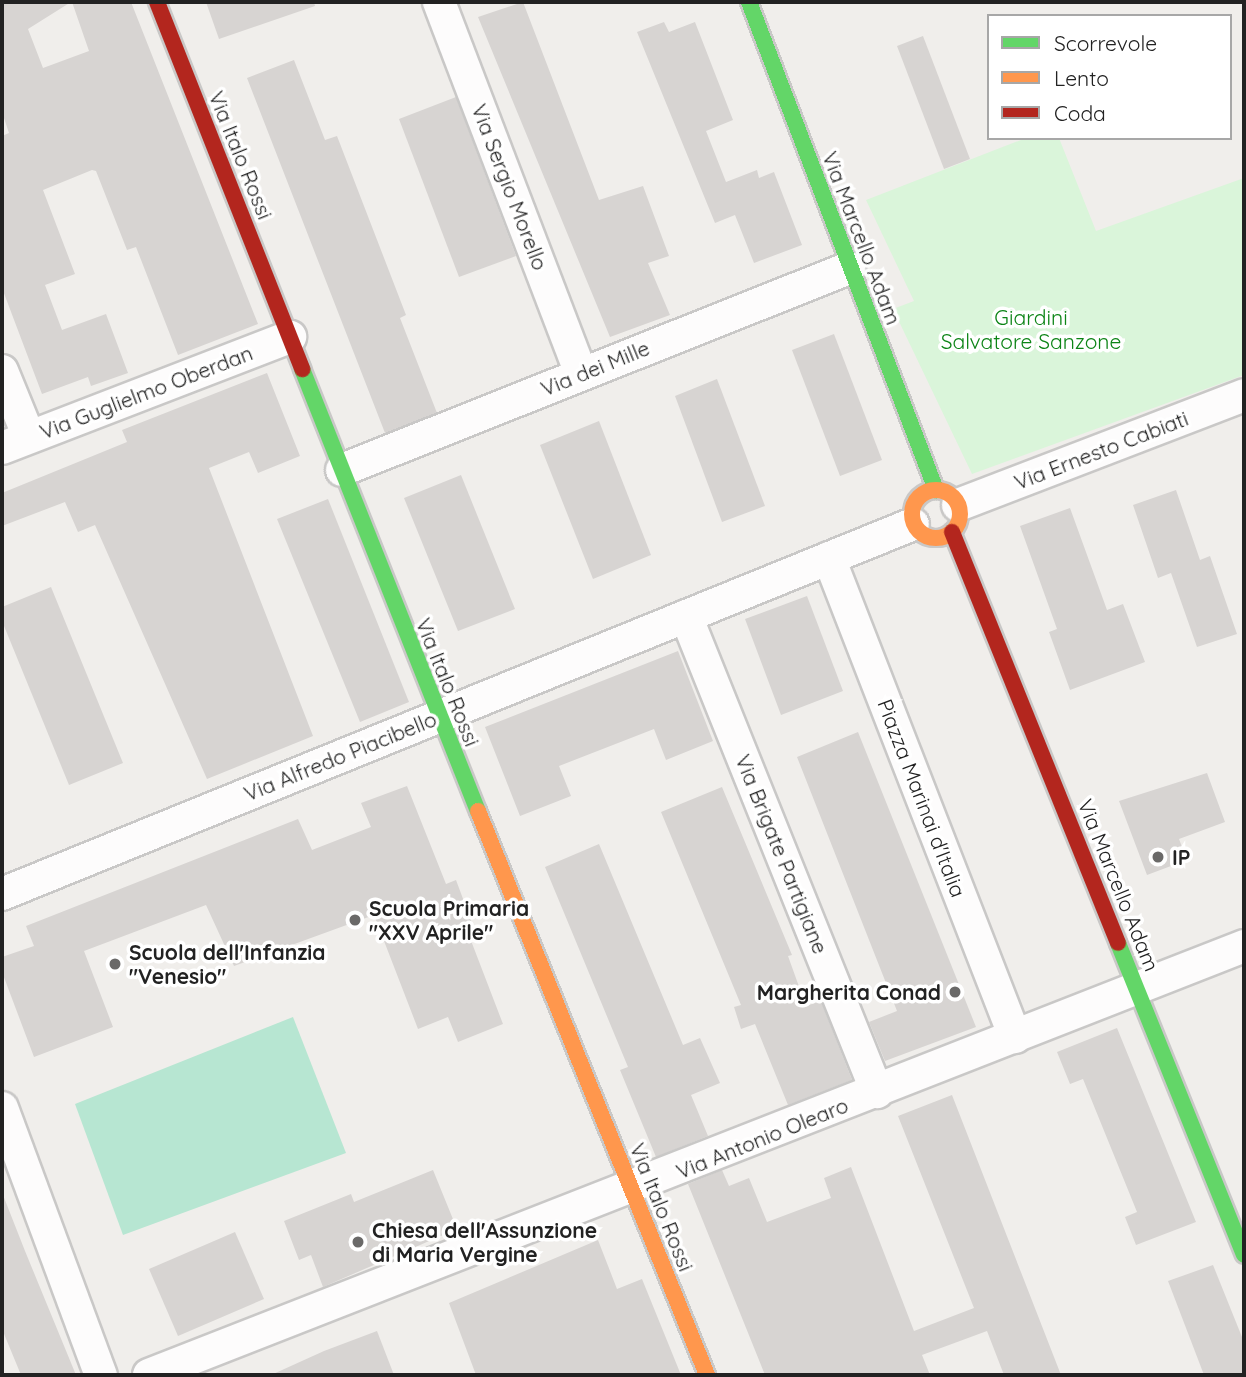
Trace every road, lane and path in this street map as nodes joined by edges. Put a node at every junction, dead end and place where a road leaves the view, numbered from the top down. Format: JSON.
{"nodes":[{"id":1,"x":157,"y":2,"type":"edge"},
{"id":2,"x":439,"y":2,"type":"edge"},
{"id":3,"x":749,"y":2,"type":"edge"},
{"id":4,"x":849,"y":268,"type":"junction"},
{"id":5,"x":290,"y":337,"type":"junction"},
{"id":6,"x":2,"y":370,"type":"edge"},
{"id":7,"x":581,"y":373,"type":"junction"},
{"id":8,"x":1244,"y":395,"type":"edge"},
{"id":9,"x":15,"y":443,"type":"edge"},
{"id":10,"x":342,"y":470,"type":"junction"},
{"id":11,"x":949,"y":509,"type":"junction"},
{"id":12,"x":913,"y":524,"type":"junction"},
{"id":13,"x":829,"y":558,"type":"junction"},
{"id":14,"x":686,"y":616,"type":"junction"},
{"id":15,"x":439,"y":715,"type":"junction"},
{"id":16,"x":2,"y":894,"type":"edge"},
{"id":17,"x":1244,"y":946,"type":"edge"},
{"id":18,"x":1138,"y":989,"type":"junction"},
{"id":19,"x":1014,"y":1037,"type":"junction"},
{"id":20,"x":877,"y":1092,"type":"junction"},
{"id":21,"x":2,"y":1108,"type":"edge"},
{"id":22,"x":632,"y":1190,"type":"junction"},
{"id":23,"x":1244,"y":1255,"type":"edge"},
{"id":24,"x":101,"y":1375,"type":"edge"},
{"id":25,"x":149,"y":1375,"type":"edge"},
{"id":26,"x":708,"y":1375,"type":"edge"}],
"edges":[{"from":1,"to":5,"type":"street","name":"Via Italo Rossi"},
{"from":2,"to":7,"type":"street","name":"Via Sergio Morello"},
{"from":3,"to":4,"type":"street","name":"Via Marcello Adam"},
{"from":4,"to":7,"type":"street","name":"Via dei Mille"},
{"from":4,"to":11,"type":"street","name":"Via Marcello Adam"},
{"from":5,"to":9,"type":"street","name":"Via Guglielmo Oberdan"},
{"from":5,"to":10,"type":"street","name":"Via Italo Rossi"},
{"from":6,"to":9,"type":"street"},
{"from":7,"to":10,"type":"street","name":"Via dei Mille"},
{"from":8,"to":11,"type":"street","name":"Via Ernesto Cabiati"},
{"from":10,"to":15,"type":"street","name":"Via Italo Rossi"},
{"from":11,"to":12,"type":"street"},
{"from":11,"to":12,"type":"street"},
{"from":11,"to":18,"type":"street","name":"Via Marcello Adam"},
{"from":12,"to":13,"type":"street","name":"Via Alfredo Piacibello"},
{"from":13,"to":14,"type":"street","name":"Via Alfredo Piacibello"},
{"from":13,"to":19,"type":"street","name":"Piazza Marinai d'Italia"},
{"from":14,"to":15,"type":"street","name":"Via Alfredo Piacibello"},
{"from":14,"to":20,"type":"street","name":"Via Brigate Partigiane"},
{"from":15,"to":16,"type":"street","name":"Via Alfredo Piacibello"},
{"from":15,"to":22,"type":"street","name":"Via Italo Rossi"},
{"from":17,"to":18,"type":"street","name":"Via Antonio Olearo"},
{"from":18,"to":19,"type":"street","name":"Via Antonio Olearo"},
{"from":18,"to":23,"type":"street","name":"Via Marcello Adam"},
{"from":19,"to":20,"type":"street","name":"Via Antonio Olearo"},
{"from":20,"to":22,"type":"street","name":"Via Antonio Olearo"},
{"from":21,"to":24,"type":"street"},
{"from":22,"to":25,"type":"street","name":"Via Antonio Olearo"},
{"from":22,"to":26,"type":"street","name":"Via Italo Rossi"}]}
